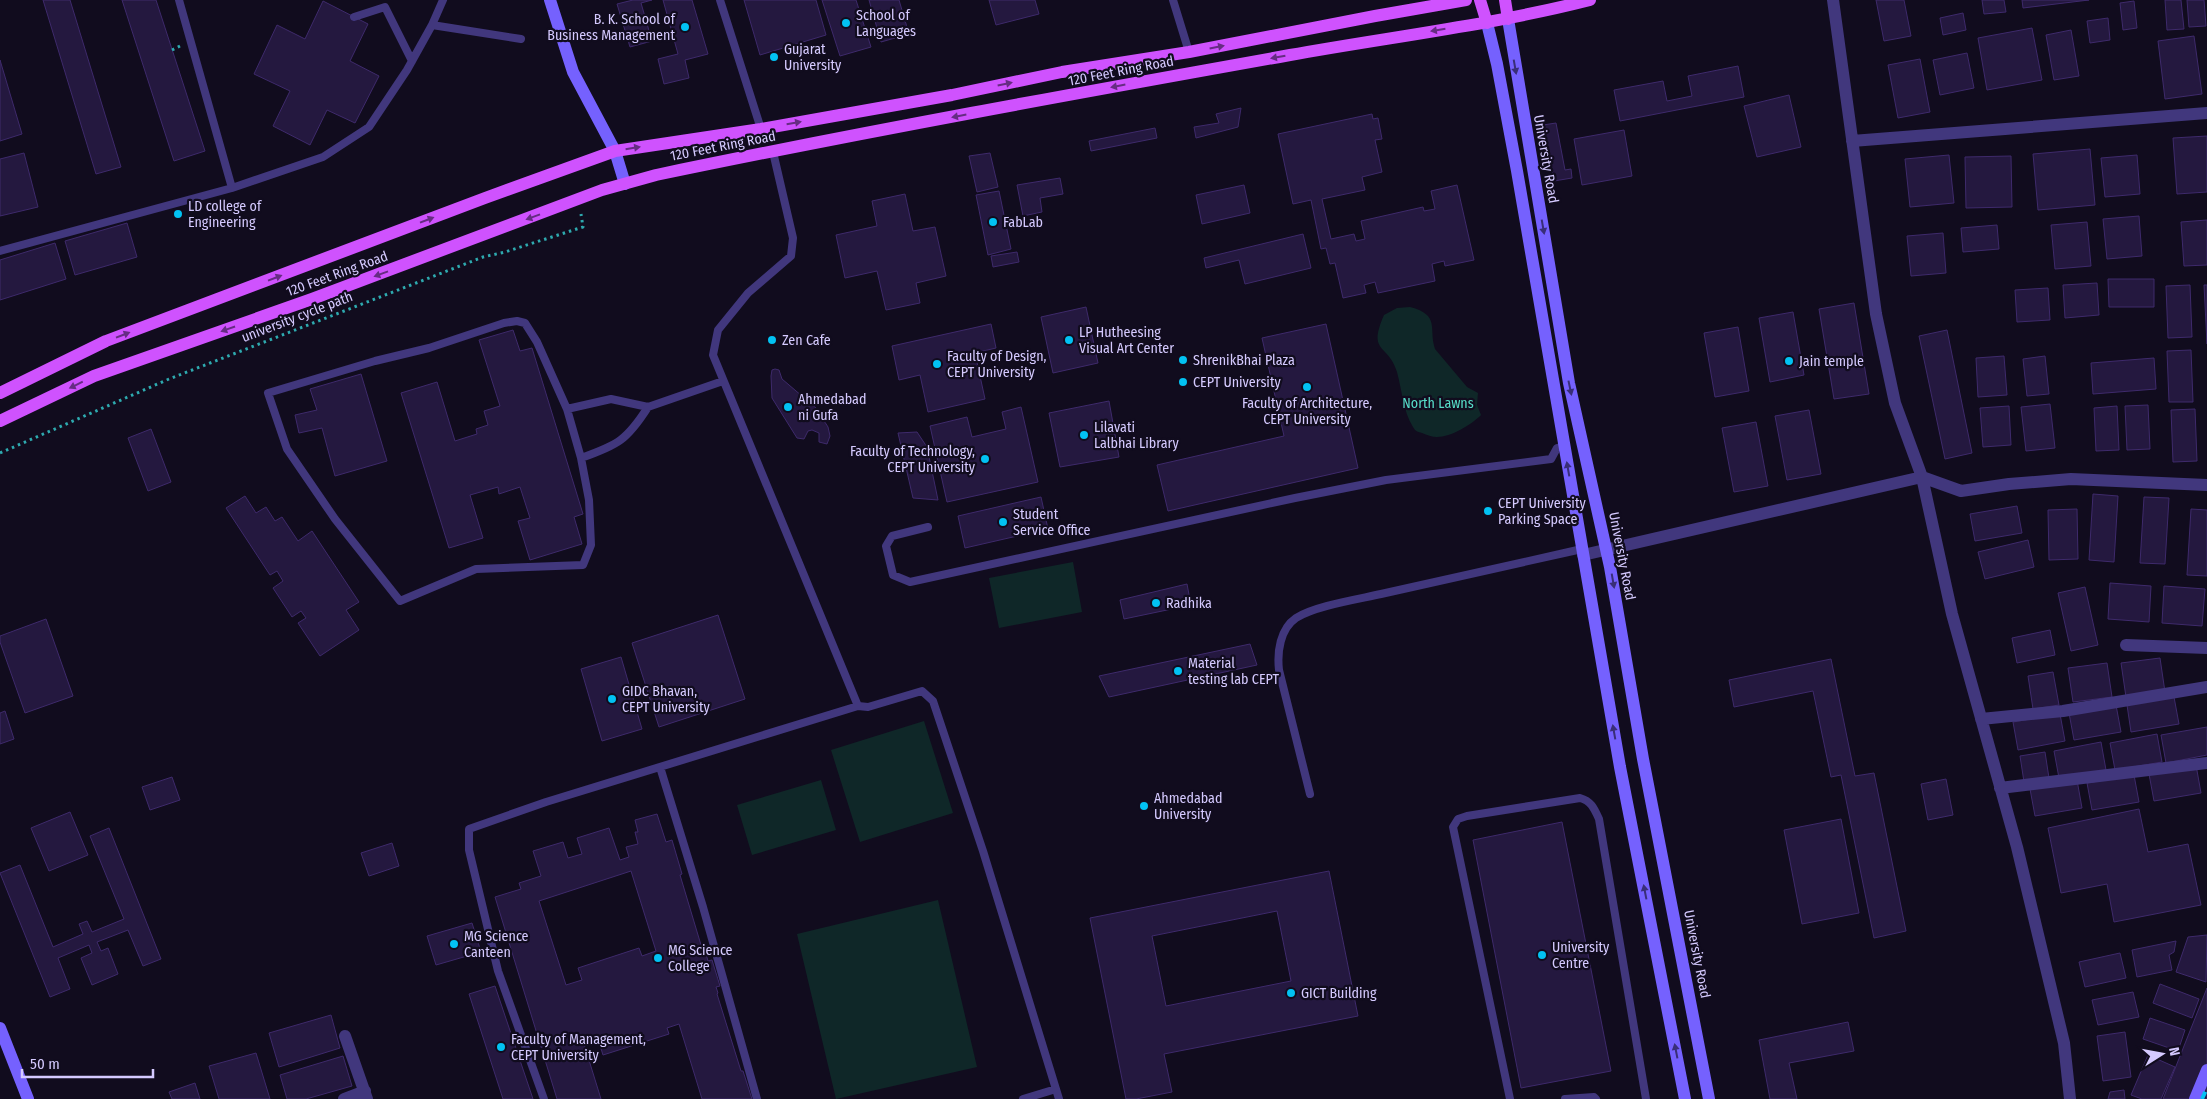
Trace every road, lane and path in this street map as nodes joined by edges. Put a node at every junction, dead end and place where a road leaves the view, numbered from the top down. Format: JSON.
{"nodes":[{"id":1,"x":179,"y":0,"type":"edge"},
{"id":2,"x":443,"y":0,"type":"edge"},
{"id":3,"x":550,"y":0,"type":"edge"},
{"id":4,"x":720,"y":0,"type":"edge"},
{"id":5,"x":1173,"y":0,"type":"edge"},
{"id":6,"x":1466,"y":0,"type":"edge"},
{"id":7,"x":1480,"y":0,"type":"edge"},
{"id":8,"x":1505,"y":0,"type":"edge"},
{"id":9,"x":1590,"y":0,"type":"edge"},
{"id":10,"x":1833,"y":0,"type":"edge"},
{"id":11,"x":354,"y":16,"type":"dead end"},
{"id":12,"x":1508,"y":19,"type":"junction"},
{"id":13,"x":1486,"y":23,"type":"junction"},
{"id":14,"x":432,"y":25,"type":"junction"},
{"id":15,"x":521,"y":39,"type":"dead end"},
{"id":16,"x":1189,"y":52,"type":"junction"},
{"id":17,"x":412,"y":61,"type":"junction"},
{"id":18,"x":2207,"y":113,"type":"edge"},
{"id":19,"x":761,"y":129,"type":"junction"},
{"id":20,"x":1852,"y":141,"type":"junction"},
{"id":21,"x":615,"y":151,"type":"junction"},
{"id":22,"x":772,"y":152,"type":"junction"},
{"id":23,"x":625,"y":184,"type":"junction"},
{"id":24,"x":232,"y":188,"type":"junction"},
{"id":25,"x":579,"y":200,"type":"junction"},
{"id":26,"x":0,"y":251,"type":"edge"},
{"id":27,"x":723,"y":381,"type":"junction"},
{"id":28,"x":0,"y":393,"type":"edge"},
{"id":29,"x":648,"y":407,"type":"junction"},
{"id":30,"x":567,"y":409,"type":"junction"},
{"id":31,"x":0,"y":421,"type":"edge"},
{"id":32,"x":1564,"y":446,"type":"junction"},
{"id":33,"x":0,"y":453,"type":"edge"},
{"id":34,"x":581,"y":458,"type":"junction"},
{"id":35,"x":1922,"y":477,"type":"junction"},
{"id":36,"x":2207,"y":486,"type":"edge"},
{"id":37,"x":928,"y":527,"type":"dead end"},
{"id":38,"x":1606,"y":549,"type":"junction"},
{"id":39,"x":1583,"y":552,"type":"junction"},
{"id":40,"x":2126,"y":645,"type":"dead end"},
{"id":41,"x":2207,"y":648,"type":"edge"},
{"id":42,"x":2207,"y":687,"type":"edge"},
{"id":43,"x":858,"y":706,"type":"junction"},
{"id":44,"x":1981,"y":719,"type":"junction"},
{"id":45,"x":2207,"y":763,"type":"edge"},
{"id":46,"x":660,"y":767,"type":"junction"},
{"id":47,"x":2000,"y":788,"type":"junction"},
{"id":48,"x":1310,"y":794,"type":"dead end"},
{"id":49,"x":0,"y":1028,"type":"edge"},
{"id":50,"x":345,"y":1036,"type":"dead end"},
{"id":51,"x":2207,"y":1070,"type":"edge"},
{"id":52,"x":1056,"y":1090,"type":"junction"},
{"id":53,"x":366,"y":1095,"type":"edge"},
{"id":54,"x":28,"y":1099,"type":"edge"},
{"id":55,"x":344,"y":1099,"type":"edge"},
{"id":56,"x":544,"y":1099,"type":"edge"},
{"id":57,"x":757,"y":1099,"type":"edge"},
{"id":58,"x":1023,"y":1099,"type":"edge"},
{"id":59,"x":1059,"y":1099,"type":"edge"},
{"id":60,"x":1510,"y":1099,"type":"edge"},
{"id":61,"x":1566,"y":1099,"type":"edge"},
{"id":62,"x":1596,"y":1099,"type":"edge"},
{"id":63,"x":1646,"y":1099,"type":"edge"},
{"id":64,"x":1685,"y":1099,"type":"edge"},
{"id":65,"x":1709,"y":1099,"type":"edge"},
{"id":66,"x":2070,"y":1099,"type":"edge"},
{"id":67,"x":2195,"y":1099,"type":"edge"}],
"edges":[{"from":1,"to":24,"type":"lane"},
{"from":2,"to":14,"type":"lane"},
{"from":3,"to":21,"type":"street"},
{"from":4,"to":19,"type":"lane"},
{"from":5,"to":16,"type":"lane"},
{"from":16,"to":6,"type":"main road","name":"120 Feet Ring Road","one_way":true},
{"from":7,"to":13,"type":"main road"},
{"from":8,"to":12,"type":"main road"},
{"from":9,"to":12,"type":"main road"},
{"from":10,"to":20,"type":"street"},
{"from":11,"to":17,"type":"lane"},
{"from":12,"to":13,"type":"main road","name":"120 Feet Ring Road"},
{"from":12,"to":38,"type":"street","name":"University Road","one_way":true},
{"from":13,"to":22,"type":"main road","name":"120 Feet Ring Road","one_way":true},
{"from":13,"to":32,"type":"street"},
{"from":14,"to":15,"type":"lane"},
{"from":14,"to":17,"type":"lane"},
{"from":19,"to":16,"type":"main road","name":"120 Feet Ring Road","one_way":true},
{"from":17,"to":24,"type":"lane"},
{"from":18,"to":20,"type":"street"},
{"from":21,"to":19,"type":"main road","name":"120 Feet Ring Road","one_way":true},
{"from":20,"to":35,"type":"street"},
{"from":21,"to":23,"type":"street"},
{"from":28,"to":21,"type":"main road","name":"120 Feet Ring Road","one_way":true},
{"from":22,"to":23,"type":"main road","name":"120 Feet Ring Road"},
{"from":22,"to":27,"type":"lane"},
{"from":23,"to":25,"type":"main road","name":"120 Feet Ring Road"},
{"from":24,"to":26,"type":"lane"},
{"from":25,"to":31,"type":"main road","name":"120 Feet Ring Road","one_way":true},
{"from":25,"to":33,"type":"path","name":"university cycle path"},
{"from":27,"to":29,"type":"lane"},
{"from":27,"to":43,"type":"lane"},
{"from":29,"to":30,"type":"lane"},
{"from":29,"to":34,"type":"lane"},
{"from":30,"to":34,"type":"lane"},
{"from":30,"to":34,"type":"lane"},
{"from":32,"to":37,"type":"lane"},
{"from":39,"to":32,"type":"street","one_way":true},
{"from":35,"to":36,"type":"street"},
{"from":35,"to":38,"type":"street"},
{"from":35,"to":44,"type":"street"},
{"from":38,"to":39,"type":"street"},
{"from":38,"to":65,"type":"street","name":"University Road","one_way":true},
{"from":39,"to":48,"type":"lane"},
{"from":64,"to":39,"type":"street","one_way":true},
{"from":40,"to":41,"type":"street"},
{"from":42,"to":44,"type":"street"},
{"from":43,"to":46,"type":"lane"},
{"from":43,"to":52,"type":"lane"},
{"from":44,"to":47,"type":"street"},
{"from":45,"to":47,"type":"street"},
{"from":46,"to":56,"type":"lane"},
{"from":46,"to":57,"type":"lane"},
{"from":47,"to":66,"type":"street"},
{"from":49,"to":54,"type":"street"},
{"from":50,"to":53,"type":"street"},
{"from":51,"to":67,"type":"street"},
{"from":52,"to":58,"type":"lane"},
{"from":52,"to":59,"type":"lane"},
{"from":53,"to":55,"type":"street"},
{"from":60,"to":63,"type":"lane"},
{"from":61,"to":62,"type":"lane"}]}
